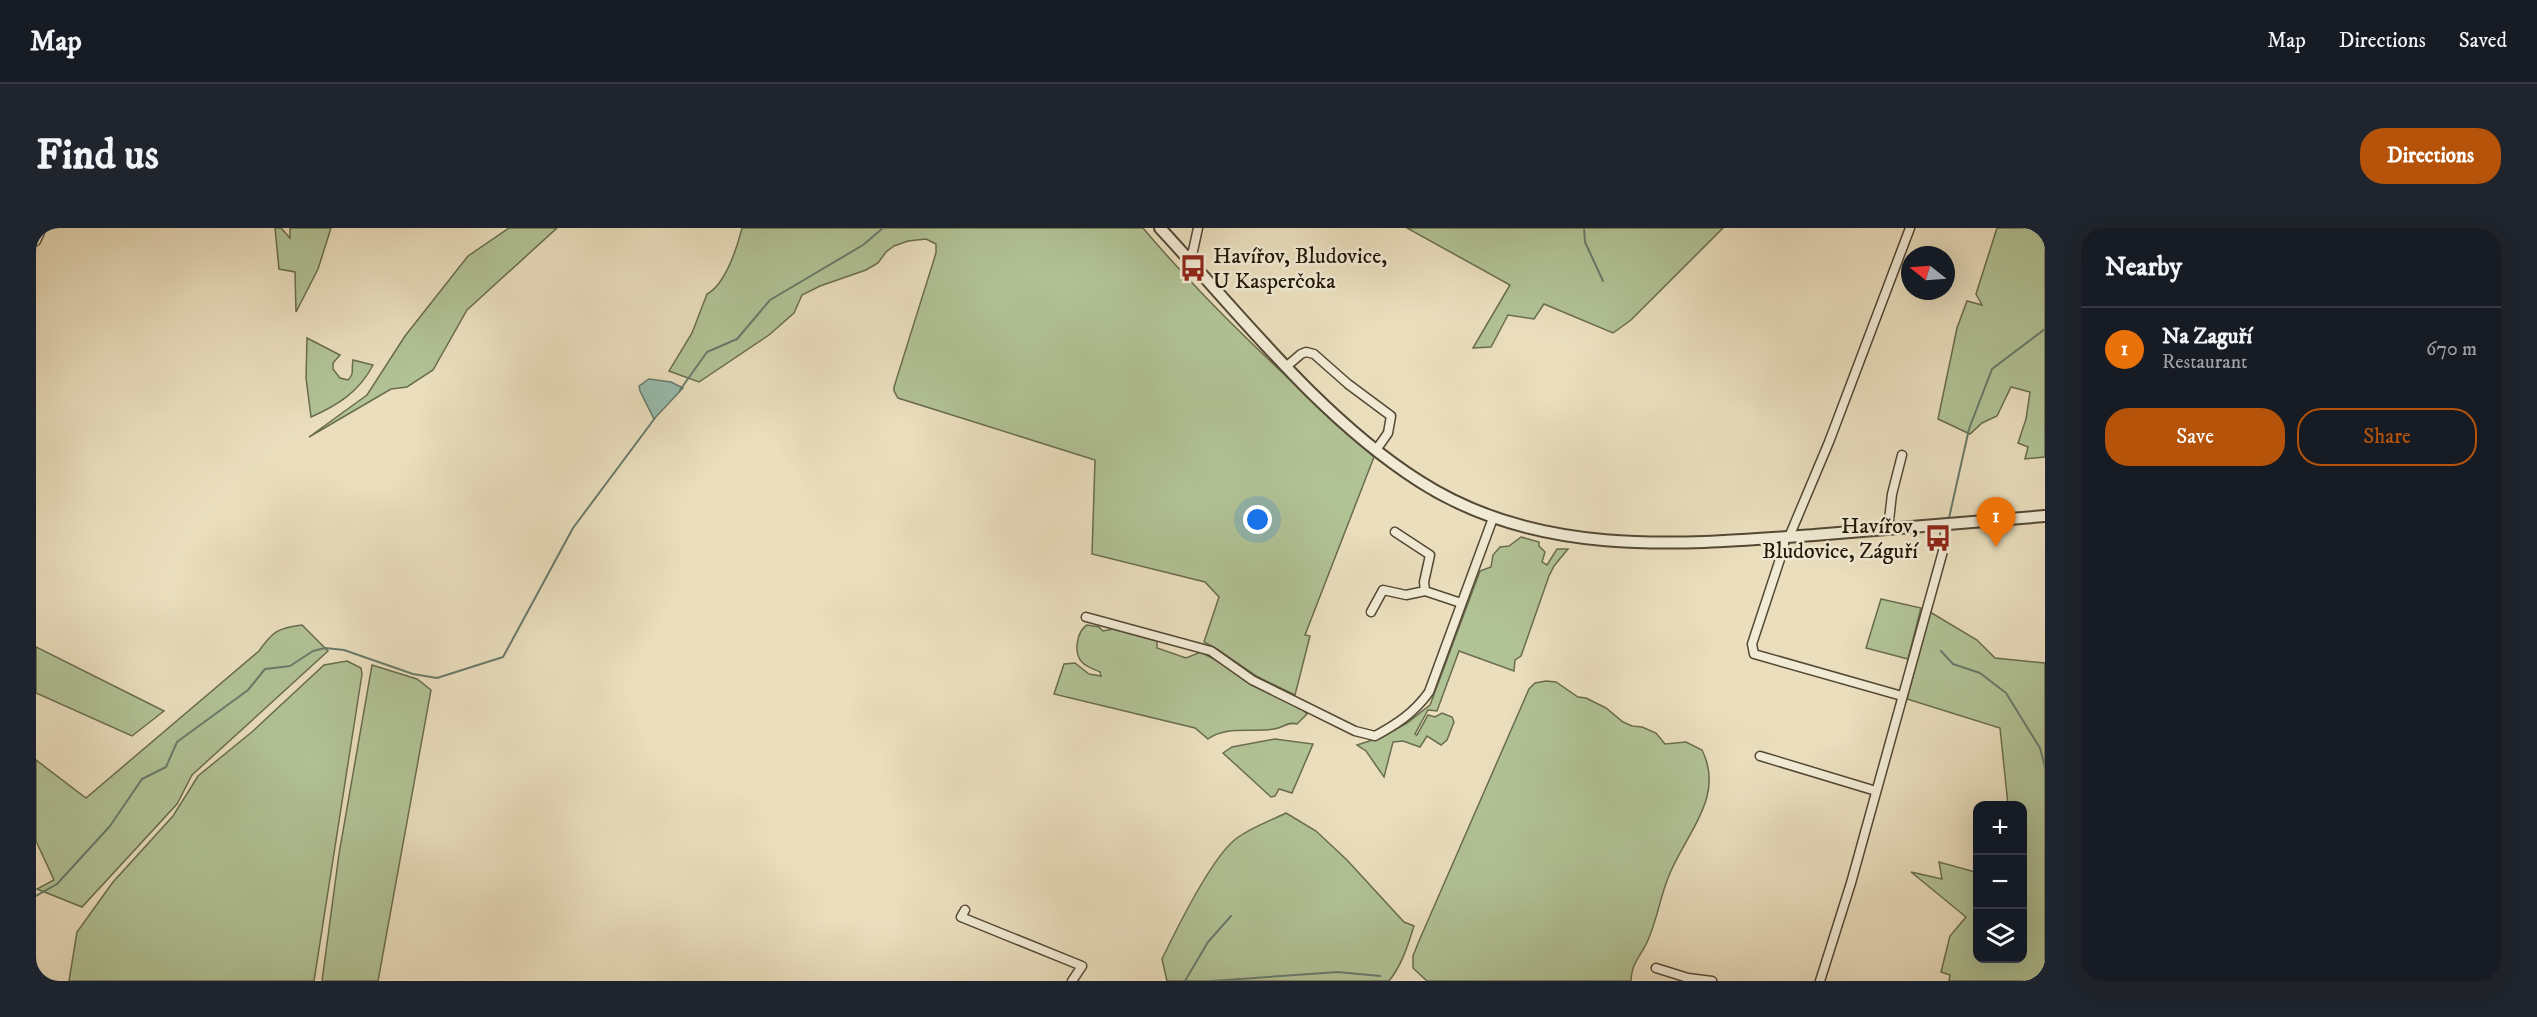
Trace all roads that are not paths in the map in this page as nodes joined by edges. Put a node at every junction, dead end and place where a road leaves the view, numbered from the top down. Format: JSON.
{"nodes":[{"id":1,"x":42,"y":228,"type":"edge"},
{"id":2,"x":1160,"y":228,"type":"edge"},
{"id":3,"x":1198,"y":228,"type":"edge"},
{"id":4,"x":1910,"y":228,"type":"edge"},
{"id":5,"x":36,"y":241,"type":"edge"},
{"id":6,"x":1188,"y":258,"type":"junction"},
{"id":7,"x":1287,"y":366,"type":"junction"},
{"id":8,"x":1376,"y":450,"type":"junction"},
{"id":9,"x":1902,"y":455,"type":"dead end"},
{"id":10,"x":2045,"y":516,"type":"edge"},
{"id":11,"x":1493,"y":518,"type":"junction"},
{"id":12,"x":1947,"y":524,"type":"junction"},
{"id":13,"x":1888,"y":529,"type":"junction"},
{"id":14,"x":1395,"y":532,"type":"dead end"},
{"id":15,"x":1787,"y":537,"type":"junction"},
{"id":16,"x":1425,"y":591,"type":"junction"},
{"id":17,"x":1461,"y":603,"type":"junction"},
{"id":18,"x":1371,"y":612,"type":"dead end"},
{"id":19,"x":1086,"y":617,"type":"dead end"},
{"id":20,"x":1902,"y":696,"type":"junction"},
{"id":21,"x":1760,"y":756,"type":"dead end"},
{"id":22,"x":1876,"y":791,"type":"junction"},
{"id":23,"x":961,"y":917,"type":"dead end"},
{"id":24,"x":1656,"y":968,"type":"dead end"},
{"id":25,"x":1072,"y":981,"type":"edge"},
{"id":26,"x":1712,"y":981,"type":"edge"},
{"id":27,"x":1820,"y":981,"type":"edge"}],
"edges":[{"from":1,"to":5,"type":"street"},
{"from":2,"to":6,"type":"street"},
{"from":3,"to":6,"type":"street"},
{"from":4,"to":15,"type":"street"},
{"from":6,"to":7,"type":"street"},
{"from":7,"to":8,"type":"street"},
{"from":7,"to":8,"type":"street"},
{"from":8,"to":11,"type":"street"},
{"from":9,"to":13,"type":"street"},
{"from":10,"to":12,"type":"street"},
{"from":11,"to":15,"type":"street"},
{"from":11,"to":17,"type":"street"},
{"from":12,"to":13,"type":"street"},
{"from":12,"to":20,"type":"street"},
{"from":13,"to":15,"type":"street"},
{"from":14,"to":16,"type":"street"},
{"from":15,"to":20,"type":"street"},
{"from":16,"to":17,"type":"street"},
{"from":16,"to":18,"type":"street"},
{"from":17,"to":19,"type":"street"},
{"from":20,"to":22,"type":"street"},
{"from":21,"to":22,"type":"street"},
{"from":22,"to":27,"type":"street"},
{"from":23,"to":25,"type":"street"},
{"from":24,"to":26,"type":"street"}]}
